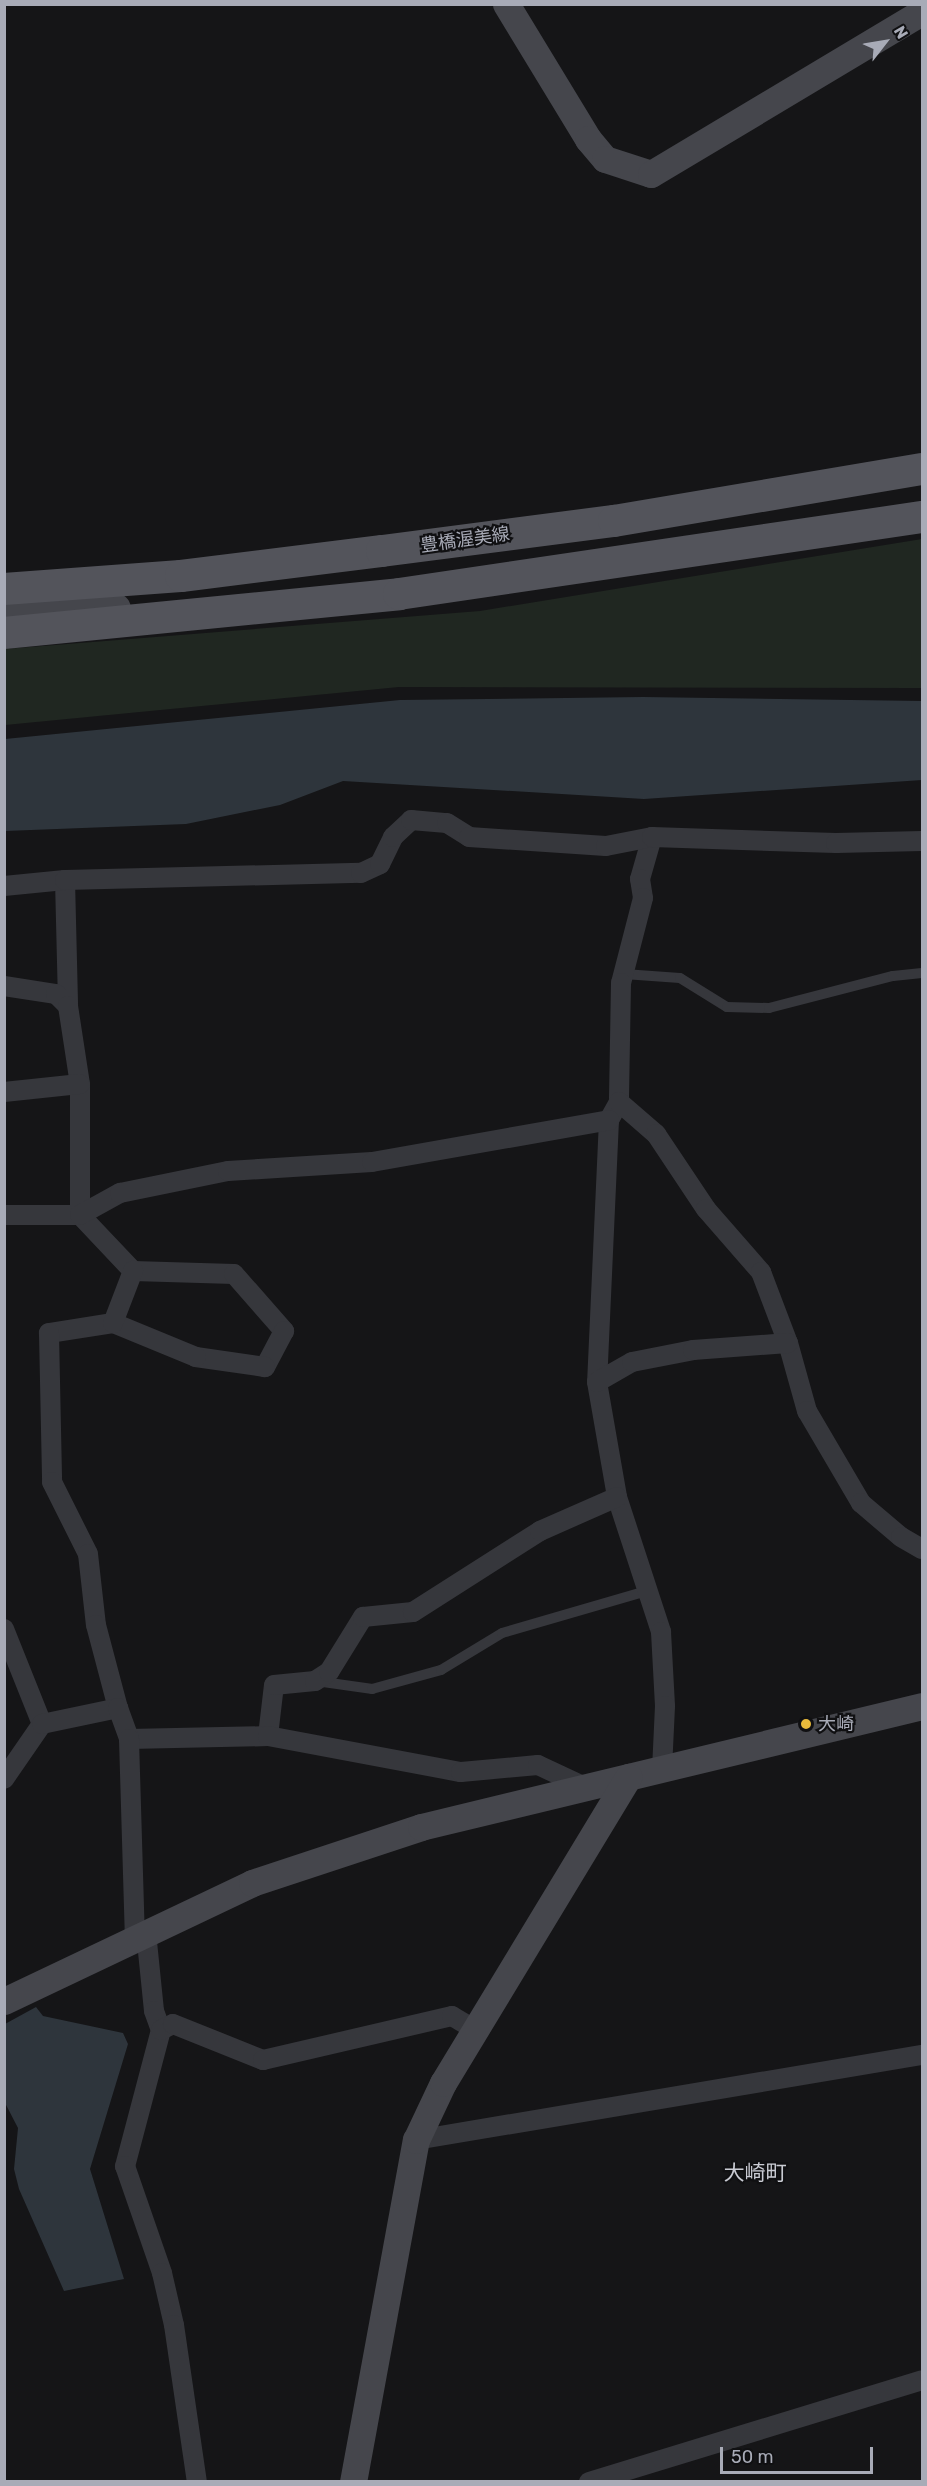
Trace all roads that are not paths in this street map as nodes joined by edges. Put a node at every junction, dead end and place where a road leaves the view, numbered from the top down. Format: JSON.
{"nodes":[{"id":1,"x":506,"y":4,"type":"edge"},
{"id":2,"x":922,"y":12,"type":"edge"},
{"id":3,"x":922,"y":470,"type":"edge"},
{"id":4,"x":922,"y":517,"type":"edge"},
{"id":5,"x":4,"y":589,"type":"edge"},
{"id":6,"x":429,"y":590,"type":"junction"},
{"id":7,"x":4,"y":616,"type":"edge"},
{"id":8,"x":4,"y":633,"type":"edge"},
{"id":9,"x":652,"y":837,"type":"junction"},
{"id":10,"x":922,"y":841,"type":"edge"},
{"id":11,"x":65,"y":879,"type":"junction"},
{"id":12,"x":4,"y":886,"type":"edge"},
{"id":13,"x":624,"y":974,"type":"junction"},
{"id":14,"x":922,"y":974,"type":"edge"},
{"id":15,"x":4,"y":986,"type":"edge"},
{"id":16,"x":68,"y":1006,"type":"junction"},
{"id":17,"x":80,"y":1084,"type":"junction"},
{"id":18,"x":4,"y":1092,"type":"edge"},
{"id":19,"x":619,"y":1102,"type":"junction"},
{"id":20,"x":609,"y":1120,"type":"junction"},
{"id":21,"x":4,"y":1215,"type":"edge"},
{"id":22,"x":80,"y":1215,"type":"junction"},
{"id":23,"x":133,"y":1271,"type":"junction"},
{"id":24,"x":113,"y":1323,"type":"junction"},
{"id":25,"x":788,"y":1343,"type":"junction"},
{"id":26,"x":597,"y":1382,"type":"junction"},
{"id":27,"x":617,"y":1497,"type":"junction"},
{"id":28,"x":922,"y":1549,"type":"edge"},
{"id":29,"x":647,"y":1591,"type":"junction"},
{"id":30,"x":4,"y":1629,"type":"edge"},
{"id":31,"x":315,"y":1681,"type":"junction"},
{"id":32,"x":922,"y":1706,"type":"edge"},
{"id":33,"x":118,"y":1708,"type":"junction"},
{"id":34,"x":42,"y":1724,"type":"junction"},
{"id":35,"x":268,"y":1736,"type":"junction"},
{"id":36,"x":129,"y":1739,"type":"junction"},
{"id":37,"x":662,"y":1770,"type":"junction"},
{"id":38,"x":628,"y":1777,"type":"junction"},
{"id":39,"x":4,"y":1779,"type":"edge"},
{"id":40,"x":585,"y":1787,"type":"junction"},
{"id":41,"x":141,"y":1935,"type":"junction"},
{"id":42,"x":4,"y":2001,"type":"edge"},
{"id":43,"x":475,"y":2030,"type":"junction"},
{"id":44,"x":161,"y":2031,"type":"junction"},
{"id":45,"x":922,"y":2055,"type":"edge"},
{"id":46,"x":417,"y":2140,"type":"junction"},
{"id":47,"x":922,"y":2380,"type":"edge"},
{"id":48,"x":198,"y":2481,"type":"edge"},
{"id":49,"x":353,"y":2481,"type":"edge"},
{"id":50,"x":589,"y":2481,"type":"edge"}],
"edges":[{"from":1,"to":2,"type":"street"},
{"from":3,"to":5,"type":"main road","name":"豊橋渥美線"},
{"from":4,"to":6,"type":"main road"},
{"from":6,"to":7,"type":"street"},
{"from":6,"to":8,"type":"main road"},
{"from":9,"to":10,"type":"street"},
{"from":9,"to":11,"type":"street"},
{"from":9,"to":13,"type":"street"},
{"from":11,"to":12,"type":"street"},
{"from":11,"to":16,"type":"street"},
{"from":13,"to":14,"type":"lane"},
{"from":13,"to":19,"type":"street"},
{"from":15,"to":16,"type":"street"},
{"from":16,"to":17,"type":"street"},
{"from":17,"to":18,"type":"street"},
{"from":17,"to":22,"type":"street"},
{"from":19,"to":20,"type":"street"},
{"from":19,"to":25,"type":"street"},
{"from":20,"to":22,"type":"street"},
{"from":20,"to":26,"type":"street"},
{"from":21,"to":22,"type":"street"},
{"from":22,"to":23,"type":"street"},
{"from":23,"to":24,"type":"street"},
{"from":23,"to":24,"type":"street"},
{"from":24,"to":33,"type":"street"},
{"from":25,"to":26,"type":"street"},
{"from":25,"to":28,"type":"street"},
{"from":26,"to":27,"type":"street"},
{"from":27,"to":29,"type":"street"},
{"from":27,"to":31,"type":"street"},
{"from":29,"to":31,"type":"lane"},
{"from":29,"to":37,"type":"street"},
{"from":30,"to":34,"type":"street"},
{"from":31,"to":35,"type":"street"},
{"from":32,"to":37,"type":"street"},
{"from":33,"to":34,"type":"street"},
{"from":33,"to":36,"type":"street"},
{"from":34,"to":39,"type":"street"},
{"from":35,"to":36,"type":"street"},
{"from":35,"to":40,"type":"street"},
{"from":36,"to":41,"type":"street"},
{"from":37,"to":38,"type":"street"},
{"from":38,"to":40,"type":"street"},
{"from":38,"to":43,"type":"street"},
{"from":40,"to":41,"type":"street"},
{"from":41,"to":42,"type":"street"},
{"from":41,"to":44,"type":"street"},
{"from":43,"to":44,"type":"street"},
{"from":43,"to":46,"type":"street"},
{"from":44,"to":48,"type":"street"},
{"from":45,"to":46,"type":"street"},
{"from":46,"to":49,"type":"street"},
{"from":47,"to":50,"type":"street"}]}
